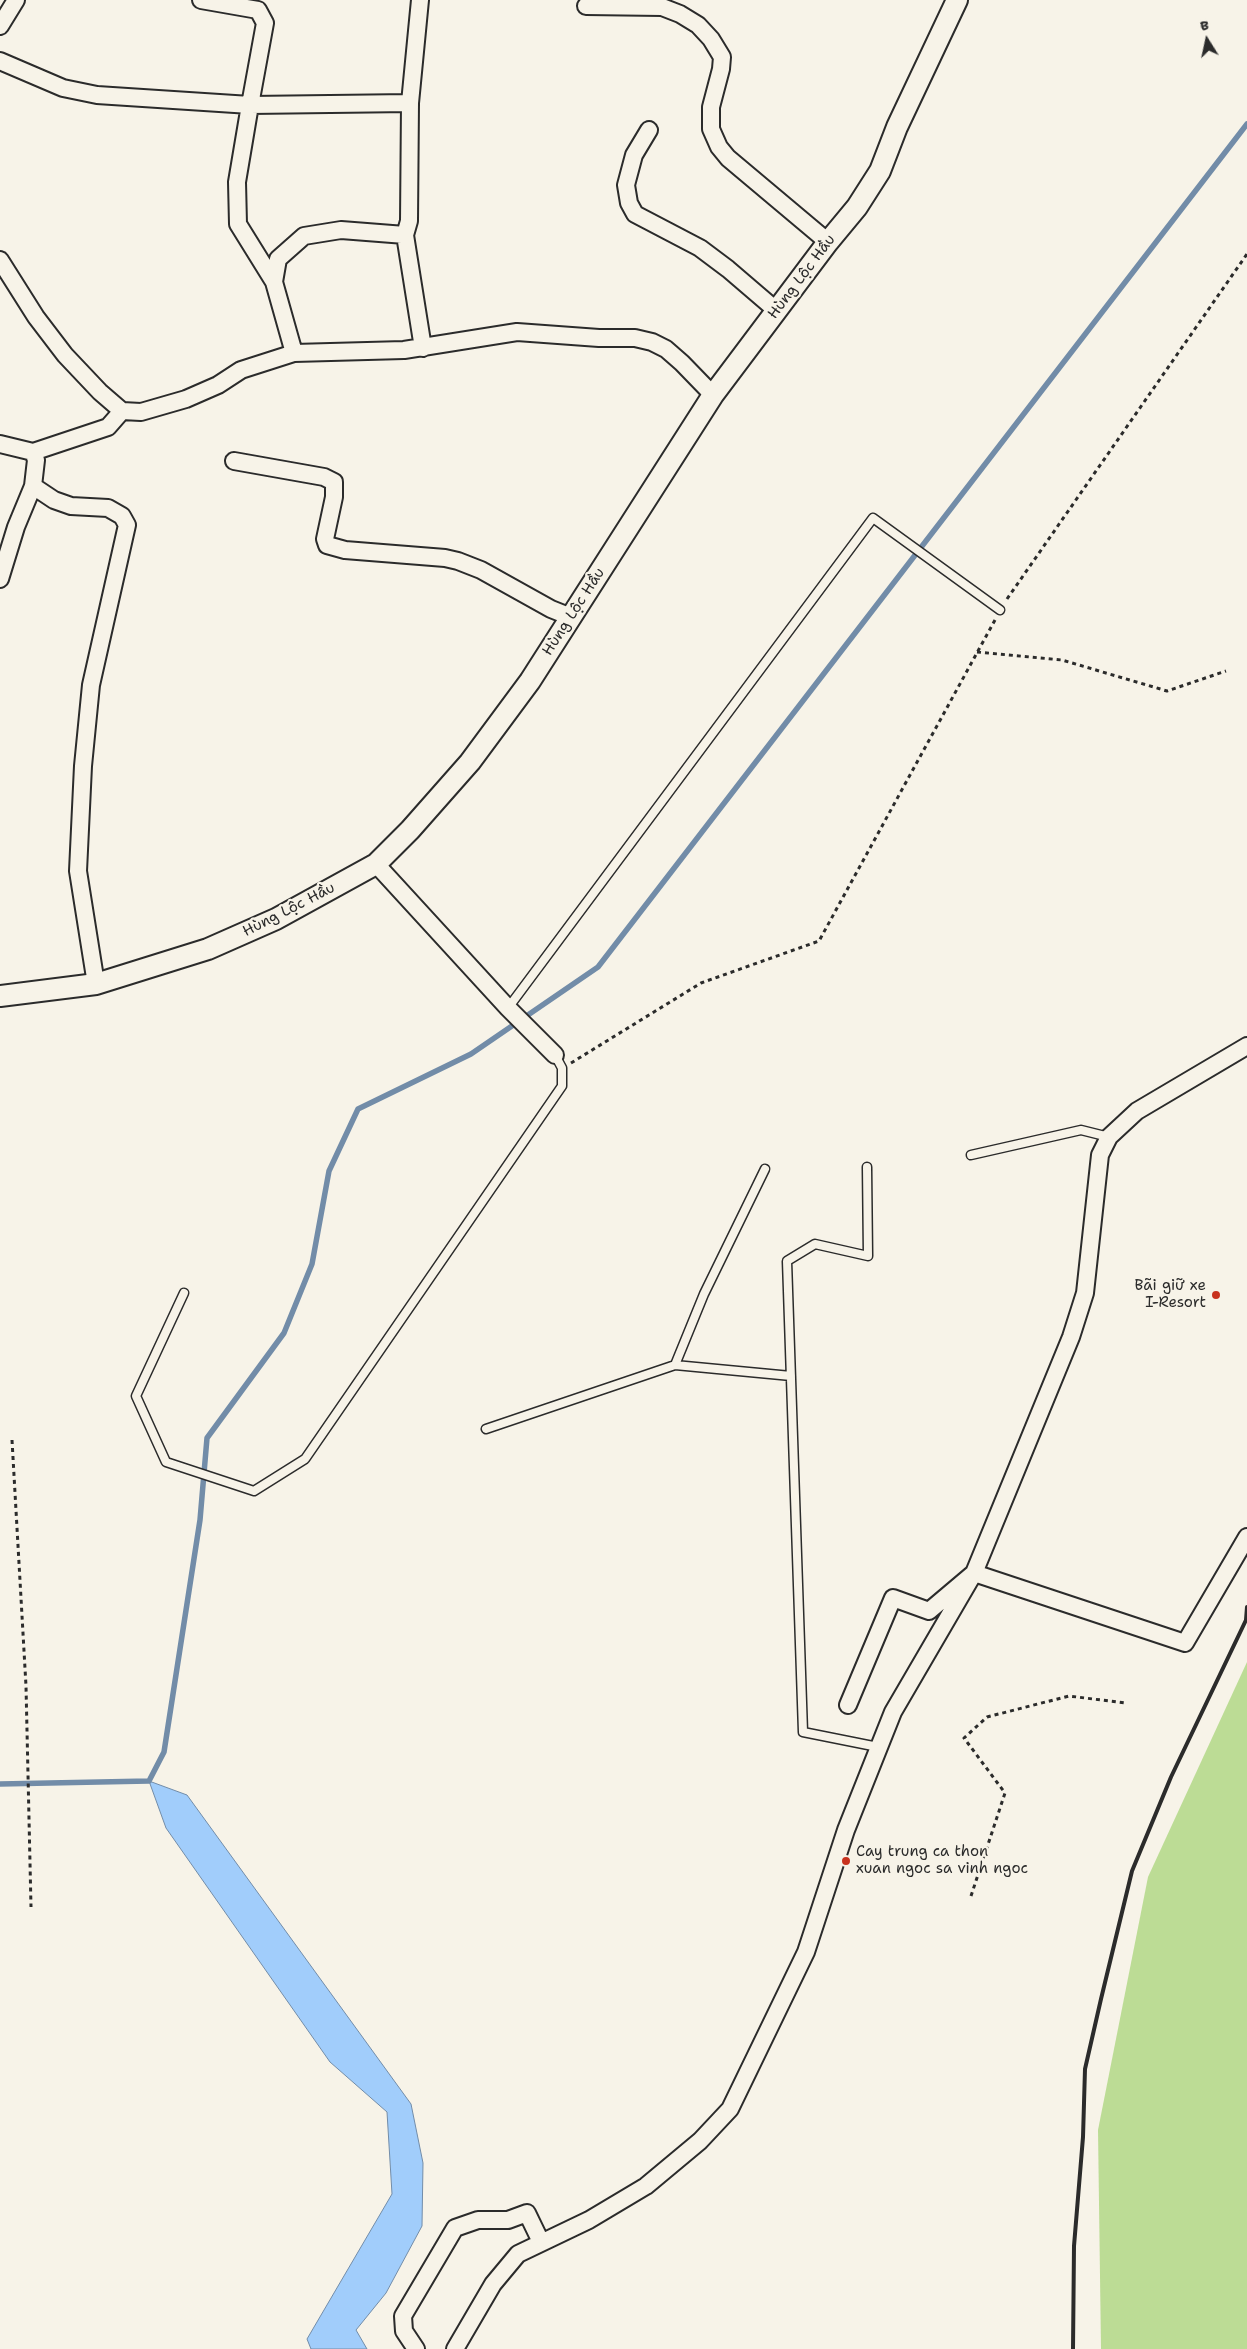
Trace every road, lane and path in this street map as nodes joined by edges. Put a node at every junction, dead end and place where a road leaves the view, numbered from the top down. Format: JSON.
{"nodes":[{"id":1,"x":16,"y":0,"type":"edge"},
{"id":2,"x":201,"y":0,"type":"edge"},
{"id":3,"x":420,"y":0,"type":"edge"},
{"id":4,"x":957,"y":0,"type":"edge"},
{"id":5,"x":586,"y":6,"type":"dead end"},
{"id":6,"x":0,"y":26,"type":"edge"},
{"id":7,"x":0,"y":60,"type":"edge"},
{"id":8,"x":410,"y":103,"type":"junction"},
{"id":9,"x":250,"y":105,"type":"junction"},
{"id":10,"x":649,"y":130,"type":"dead end"},
{"id":11,"x":405,"y":235,"type":"junction"},
{"id":12,"x":828,"y":242,"type":"junction"},
{"id":13,"x":1247,"y":254,"type":"edge"},
{"id":14,"x":0,"y":260,"type":"edge"},
{"id":15,"x":274,"y":282,"type":"junction"},
{"id":16,"x":777,"y":311,"type":"junction"},
{"id":17,"x":423,"y":348,"type":"junction"},
{"id":18,"x":294,"y":353,"type":"junction"},
{"id":19,"x":713,"y":395,"type":"junction"},
{"id":20,"x":122,"y":411,"type":"junction"},
{"id":21,"x":0,"y":444,"type":"edge"},
{"id":22,"x":33,"y":452,"type":"junction"},
{"id":23,"x":234,"y":461,"type":"dead end"},
{"id":24,"x":33,"y":486,"type":"junction"},
{"id":25,"x":0,"y":579,"type":"edge"},
{"id":26,"x":1000,"y":610,"type":"junction"},
{"id":27,"x":571,"y":617,"type":"junction"},
{"id":28,"x":977,"y":652,"type":"junction"},
{"id":29,"x":1226,"y":671,"type":"dead end"},
{"id":30,"x":376,"y":864,"type":"junction"},
{"id":31,"x":96,"y":984,"type":"junction"},
{"id":32,"x":0,"y":996,"type":"edge"},
{"id":33,"x":508,"y":1008,"type":"junction"},
{"id":34,"x":1247,"y":1046,"type":"edge"},
{"id":35,"x":558,"y":1062,"type":"junction"},
{"id":36,"x":1109,"y":1138,"type":"junction"},
{"id":37,"x":972,"y":1155,"type":"dead end"},
{"id":38,"x":867,"y":1167,"type":"dead end"},
{"id":39,"x":765,"y":1169,"type":"dead end"},
{"id":40,"x":184,"y":1293,"type":"dead end"},
{"id":41,"x":675,"y":1365,"type":"junction"},
{"id":42,"x":791,"y":1376,"type":"junction"},
{"id":43,"x":486,"y":1429,"type":"dead end"},
{"id":44,"x":12,"y":1440,"type":"dead end"},
{"id":45,"x":1247,"y":1537,"type":"edge"},
{"id":46,"x":974,"y":1573,"type":"junction"},
{"id":47,"x":1126,"y":1703,"type":"dead end"},
{"id":48,"x":848,"y":1705,"type":"dead end"},
{"id":49,"x":878,"y":1746,"type":"junction"},
{"id":50,"x":971,"y":1896,"type":"dead end"},
{"id":51,"x":31,"y":1907,"type":"dead end"},
{"id":52,"x":541,"y":2242,"type":"junction"},
{"id":53,"x":416,"y":2349,"type":"edge"},
{"id":54,"x":455,"y":2349,"type":"edge"}],
"edges":[{"from":1,"to":6,"type":"street"},
{"from":2,"to":9,"type":"street"},
{"from":3,"to":8,"type":"street"},
{"from":4,"to":12,"type":"street","name":"Hùng Lộc Hầu"},
{"from":5,"to":12,"type":"street"},
{"from":7,"to":9,"type":"street"},
{"from":8,"to":9,"type":"street"},
{"from":8,"to":11,"type":"street"},
{"from":9,"to":15,"type":"street"},
{"from":10,"to":16,"type":"street"},
{"from":11,"to":15,"type":"street"},
{"from":11,"to":17,"type":"street"},
{"from":12,"to":16,"type":"street","name":"Hùng Lộc Hầu"},
{"from":13,"to":26,"type":"path"},
{"from":14,"to":20,"type":"street"},
{"from":15,"to":18,"type":"street"},
{"from":16,"to":19,"type":"street","name":"Hùng Lộc Hầu"},
{"from":17,"to":18,"type":"street"},
{"from":17,"to":19,"type":"street"},
{"from":18,"to":20,"type":"street"},
{"from":19,"to":27,"type":"street","name":"Hùng Lộc Hầu"},
{"from":20,"to":22,"type":"street"},
{"from":21,"to":22,"type":"street"},
{"from":22,"to":24,"type":"street"},
{"from":23,"to":27,"type":"street"},
{"from":24,"to":25,"type":"street"},
{"from":24,"to":31,"type":"street"},
{"from":26,"to":28,"type":"path"},
{"from":26,"to":33,"type":"lane"},
{"from":27,"to":30,"type":"street","name":"Hùng Lộc Hầu"},
{"from":28,"to":29,"type":"path"},
{"from":28,"to":35,"type":"path"},
{"from":30,"to":31,"type":"street","name":"Hùng Lộc Hầu"},
{"from":30,"to":33,"type":"street"},
{"from":31,"to":32,"type":"street","name":"Hùng Lộc Hầu"},
{"from":33,"to":35,"type":"street"},
{"from":34,"to":36,"type":"street"},
{"from":35,"to":40,"type":"lane"},
{"from":36,"to":37,"type":"lane"},
{"from":36,"to":46,"type":"street"},
{"from":38,"to":42,"type":"lane"},
{"from":39,"to":41,"type":"lane"},
{"from":41,"to":42,"type":"lane"},
{"from":41,"to":43,"type":"lane"},
{"from":42,"to":49,"type":"lane"},
{"from":44,"to":51,"type":"path"},
{"from":45,"to":46,"type":"street"},
{"from":46,"to":48,"type":"street"},
{"from":46,"to":49,"type":"street"},
{"from":47,"to":50,"type":"path"},
{"from":49,"to":52,"type":"street"},
{"from":52,"to":53,"type":"street"},
{"from":52,"to":54,"type":"street"}]}
